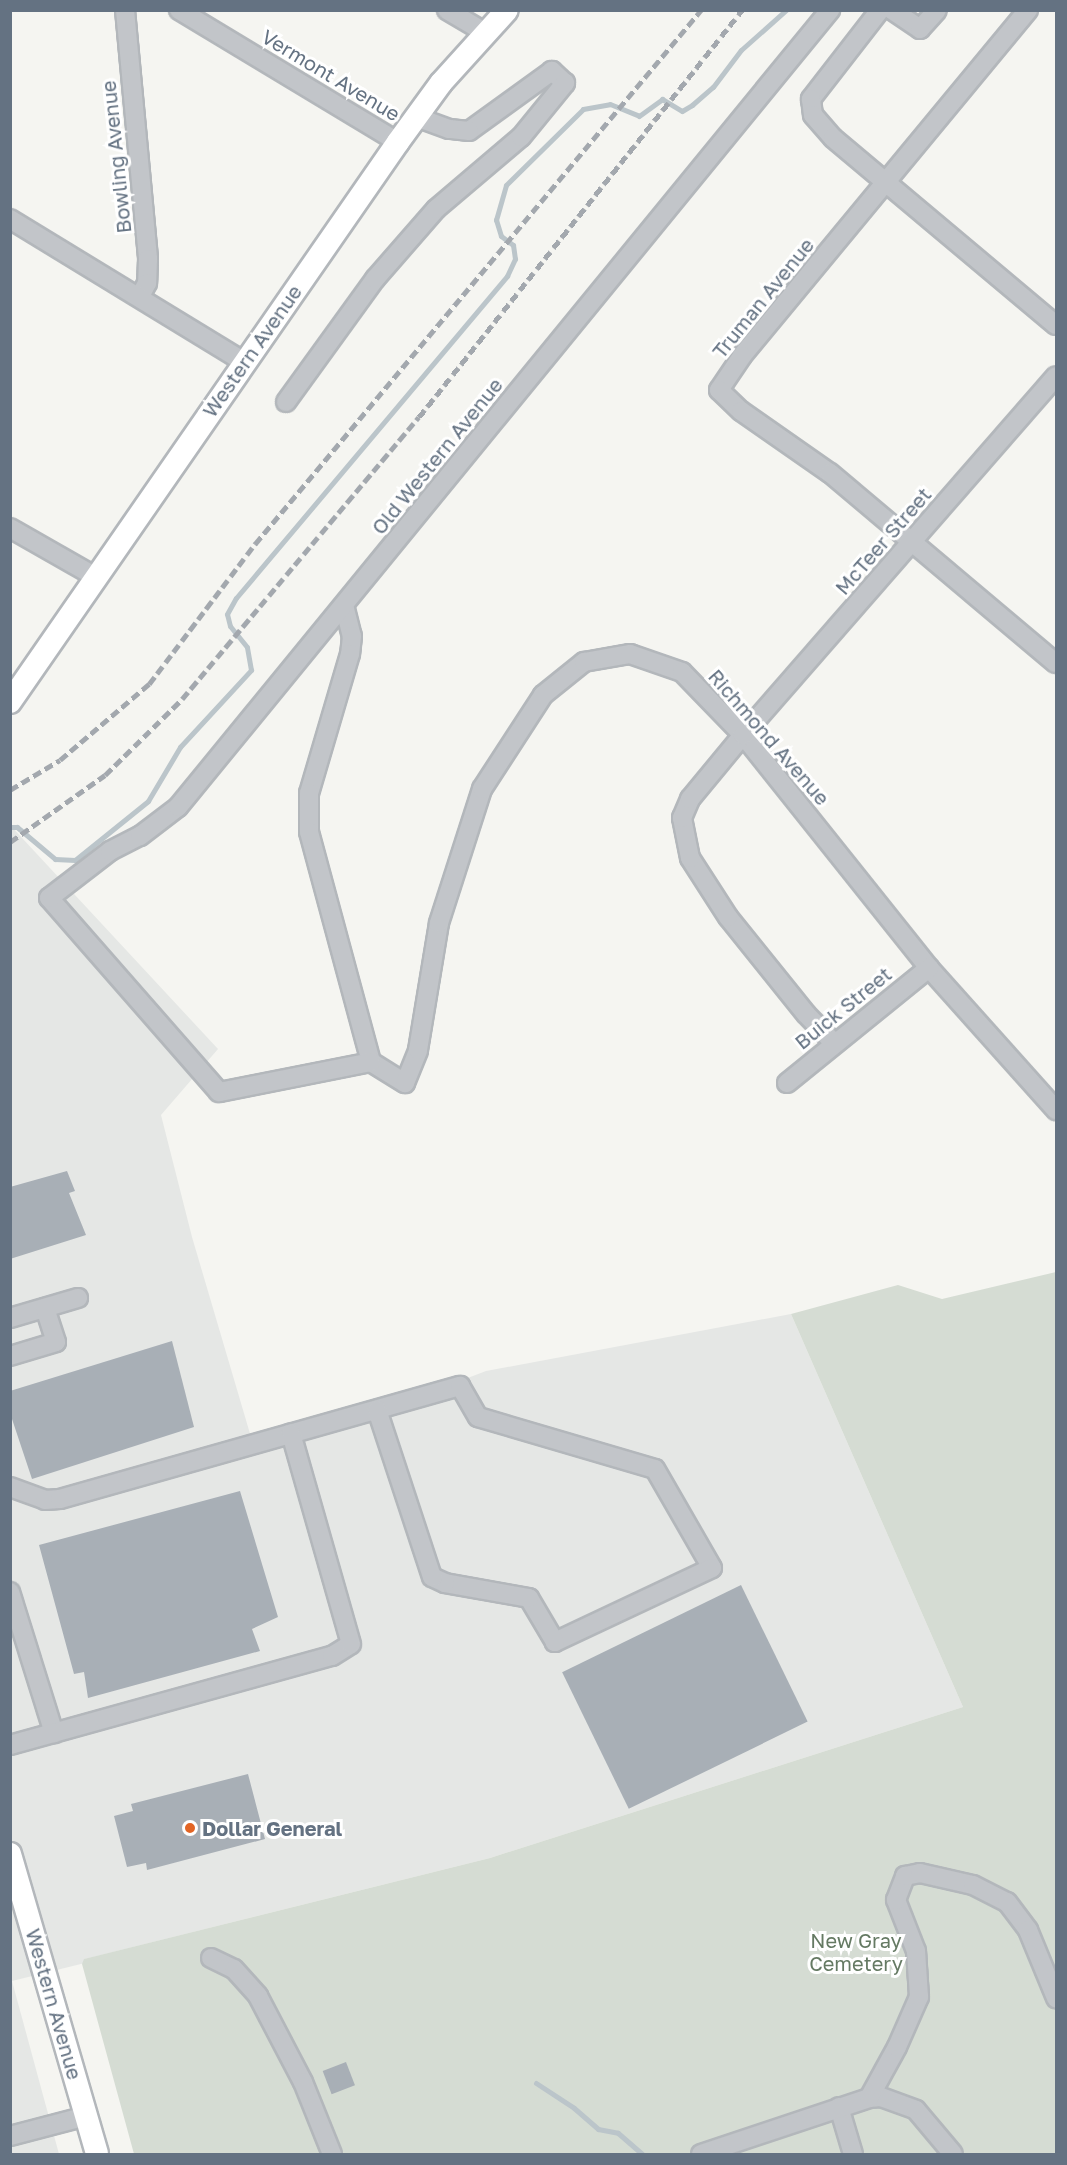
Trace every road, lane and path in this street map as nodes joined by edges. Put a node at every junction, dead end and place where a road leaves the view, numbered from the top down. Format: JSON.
{"nodes":[{"id":1,"x":125,"y":10,"type":"edge"},
{"id":2,"x":179,"y":10,"type":"edge"},
{"id":3,"x":447,"y":10,"type":"edge"},
{"id":4,"x":507,"y":10,"type":"edge"},
{"id":5,"x":830,"y":10,"type":"edge"},
{"id":6,"x":880,"y":10,"type":"edge"},
{"id":7,"x":892,"y":10,"type":"edge"},
{"id":8,"x":937,"y":10,"type":"edge"},
{"id":9,"x":1028,"y":10,"type":"edge"},
{"id":10,"x":486,"y":33,"type":"junction"},
{"id":11,"x":416,"y":117,"type":"junction"},
{"id":12,"x":398,"y":142,"type":"junction"},
{"id":13,"x":887,"y":183,"type":"junction"},
{"id":14,"x":10,"y":219,"type":"edge"},
{"id":15,"x":140,"y":297,"type":"junction"},
{"id":16,"x":1056,"y":325,"type":"edge"},
{"id":17,"x":244,"y":362,"type":"junction"},
{"id":18,"x":1056,"y":376,"type":"edge"},
{"id":19,"x":286,"y":402,"type":"dead end"},
{"id":20,"x":10,"y":528,"type":"edge"},
{"id":21,"x":912,"y":543,"type":"junction"},
{"id":22,"x":94,"y":576,"type":"junction"},
{"id":23,"x":344,"y":605,"type":"junction"},
{"id":24,"x":1056,"y":663,"type":"edge"},
{"id":25,"x":10,"y":702,"type":"edge"},
{"id":26,"x":742,"y":735,"type":"junction"},
{"id":27,"x":929,"y":968,"type":"junction"},
{"id":28,"x":834,"y":1043,"type":"junction"},
{"id":29,"x":371,"y":1062,"type":"junction"},
{"id":30,"x":787,"y":1083,"type":"dead end"},
{"id":31,"x":1056,"y":1110,"type":"edge"},
{"id":32,"x":78,"y":1298,"type":"dead end"},
{"id":33,"x":45,"y":1308,"type":"junction"},
{"id":34,"x":10,"y":1318,"type":"edge"},
{"id":35,"x":10,"y":1356,"type":"edge"},
{"id":36,"x":377,"y":1410,"type":"junction"},
{"id":37,"x":291,"y":1432,"type":"junction"},
{"id":38,"x":10,"y":1487,"type":"edge"},
{"id":39,"x":10,"y":1592,"type":"edge"},
{"id":40,"x":54,"y":1733,"type":"junction"},
{"id":41,"x":10,"y":1745,"type":"edge"},
{"id":42,"x":10,"y":1854,"type":"edge"},
{"id":43,"x":211,"y":1958,"type":"dead end"},
{"id":44,"x":1056,"y":1998,"type":"edge"},
{"id":45,"x":868,"y":2098,"type":"junction"},
{"id":46,"x":839,"y":2107,"type":"junction"},
{"id":47,"x":86,"y":2116,"type":"junction"},
{"id":48,"x":10,"y":2136,"type":"edge"},
{"id":49,"x":97,"y":2154,"type":"edge"},
{"id":50,"x":332,"y":2154,"type":"edge"},
{"id":51,"x":701,"y":2154,"type":"edge"},
{"id":52,"x":852,"y":2154,"type":"edge"},
{"id":53,"x":953,"y":2154,"type":"edge"}],
"edges":[{"from":1,"to":15,"type":"street","name":"Bowling Avenue"},
{"from":2,"to":12,"type":"street","name":"Vermont Avenue"},
{"from":3,"to":10,"type":"street"},
{"from":4,"to":10,"type":"main road","name":"Western Avenue"},
{"from":5,"to":23,"type":"street","name":"Old Western Avenue"},
{"from":6,"to":13,"type":"street"},
{"from":7,"to":8,"type":"street"},
{"from":9,"to":13,"type":"street","name":"Truman Avenue"},
{"from":10,"to":11,"type":"main road","name":"Western Avenue"},
{"from":11,"to":12,"type":"main road","name":"Western Avenue"},
{"from":11,"to":19,"type":"street"},
{"from":12,"to":17,"type":"main road","name":"Western Avenue"},
{"from":13,"to":16,"type":"street"},
{"from":13,"to":21,"type":"street","name":"Truman Avenue"},
{"from":14,"to":15,"type":"street"},
{"from":15,"to":17,"type":"street"},
{"from":17,"to":22,"type":"main road","name":"Western Avenue"},
{"from":18,"to":21,"type":"street","name":"McTeer Street"},
{"from":20,"to":22,"type":"street"},
{"from":21,"to":24,"type":"street","name":"Truman Avenue"},
{"from":21,"to":26,"type":"street","name":"McTeer Street"},
{"from":22,"to":25,"type":"main road","name":"Western Avenue"},
{"from":23,"to":29,"type":"street"},
{"from":23,"to":29,"type":"street","name":"Old Western Avenue"},
{"from":26,"to":27,"type":"street","name":"Richmond Avenue"},
{"from":26,"to":28,"type":"street","name":"McTeer Street"},
{"from":26,"to":29,"type":"street","name":"Richmond Avenue"},
{"from":27,"to":28,"type":"street","name":"Buick Street"},
{"from":27,"to":31,"type":"street","name":"Richmond Avenue"},
{"from":28,"to":30,"type":"street","name":"Buick Street"},
{"from":32,"to":33,"type":"street"},
{"from":33,"to":34,"type":"street"},
{"from":33,"to":35,"type":"street"},
{"from":36,"to":36,"type":"street"},
{"from":36,"to":37,"type":"street"},
{"from":37,"to":38,"type":"street"},
{"from":37,"to":40,"type":"street"},
{"from":39,"to":40,"type":"street"},
{"from":40,"to":41,"type":"street"},
{"from":42,"to":47,"type":"main road","name":"Western Avenue"},
{"from":43,"to":50,"type":"street"},
{"from":44,"to":45,"type":"street"},
{"from":45,"to":46,"type":"street"},
{"from":45,"to":53,"type":"street"},
{"from":46,"to":51,"type":"street"},
{"from":46,"to":52,"type":"street"},
{"from":47,"to":48,"type":"street"},
{"from":47,"to":49,"type":"main road","name":"Western Avenue"}]}
